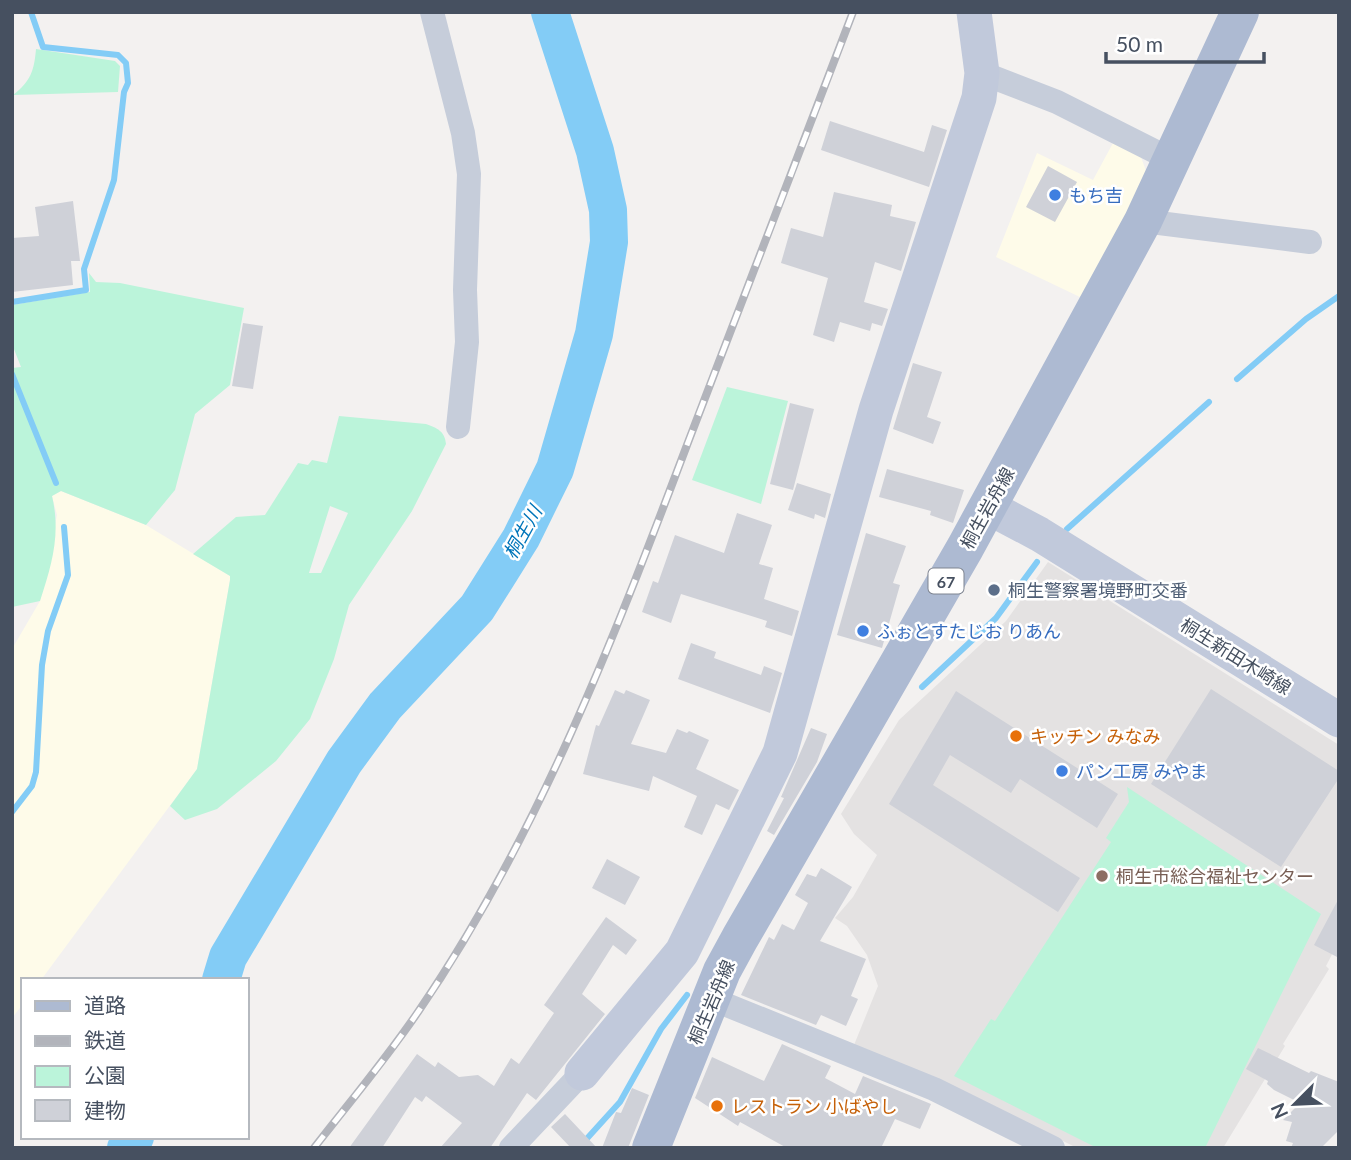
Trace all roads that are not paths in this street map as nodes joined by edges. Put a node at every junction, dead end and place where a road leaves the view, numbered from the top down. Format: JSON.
{"nodes":[{"id":1,"x":432,"y":12,"type":"edge"},
{"id":2,"x":974,"y":12,"type":"edge"},
{"id":3,"x":1240,"y":12,"type":"edge"},
{"id":4,"x":982,"y":73,"type":"junction"},
{"id":5,"x":1172,"y":160,"type":"junction"},
{"id":6,"x":1143,"y":221,"type":"junction"},
{"id":7,"x":1310,"y":242,"type":"dead end"},
{"id":8,"x":458,"y":426,"type":"dead end"},
{"id":9,"x":988,"y":506,"type":"junction"},
{"id":10,"x":1339,"y":720,"type":"edge"},
{"id":11,"x":730,"y":857,"type":"junction"},
{"id":12,"x":775,"y":878,"type":"junction"},
{"id":13,"x":682,"y":951,"type":"junction"},
{"id":14,"x":717,"y":985,"type":"junction"},
{"id":15,"x":582,"y":1073,"type":"joint"},
{"id":16,"x":511,"y":1148,"type":"edge"},
{"id":17,"x":651,"y":1148,"type":"edge"},
{"id":18,"x":1053,"y":1148,"type":"edge"}],
"edges":[{"from":1,"to":8,"type":"street"},
{"from":2,"to":4,"type":"street"},
{"from":3,"to":5,"type":"main road","name":"桐生岩舟線","number":"67"},
{"from":4,"to":5,"type":"street"},
{"from":4,"to":11,"type":"street"},
{"from":5,"to":6,"type":"main road","name":"桐生岩舟線","number":"67"},
{"from":6,"to":7,"type":"street"},
{"from":6,"to":9,"type":"main road","name":"桐生岩舟線","number":"67"},
{"from":9,"to":10,"type":"street","name":"桐生新田木崎線"},
{"from":9,"to":12,"type":"main road","name":"桐生岩舟線","number":"67"},
{"from":11,"to":12,"type":"street"},
{"from":11,"to":13,"type":"street"},
{"from":12,"to":14,"type":"main road","name":"桐生岩舟線","number":"67"},
{"from":13,"to":14,"type":"street"},
{"from":13,"to":15,"type":"street"},
{"from":14,"to":17,"type":"main road","name":"桐生岩舟線","number":"67"},
{"from":14,"to":18,"type":"street"},
{"from":15,"to":16,"type":"street"}]}
